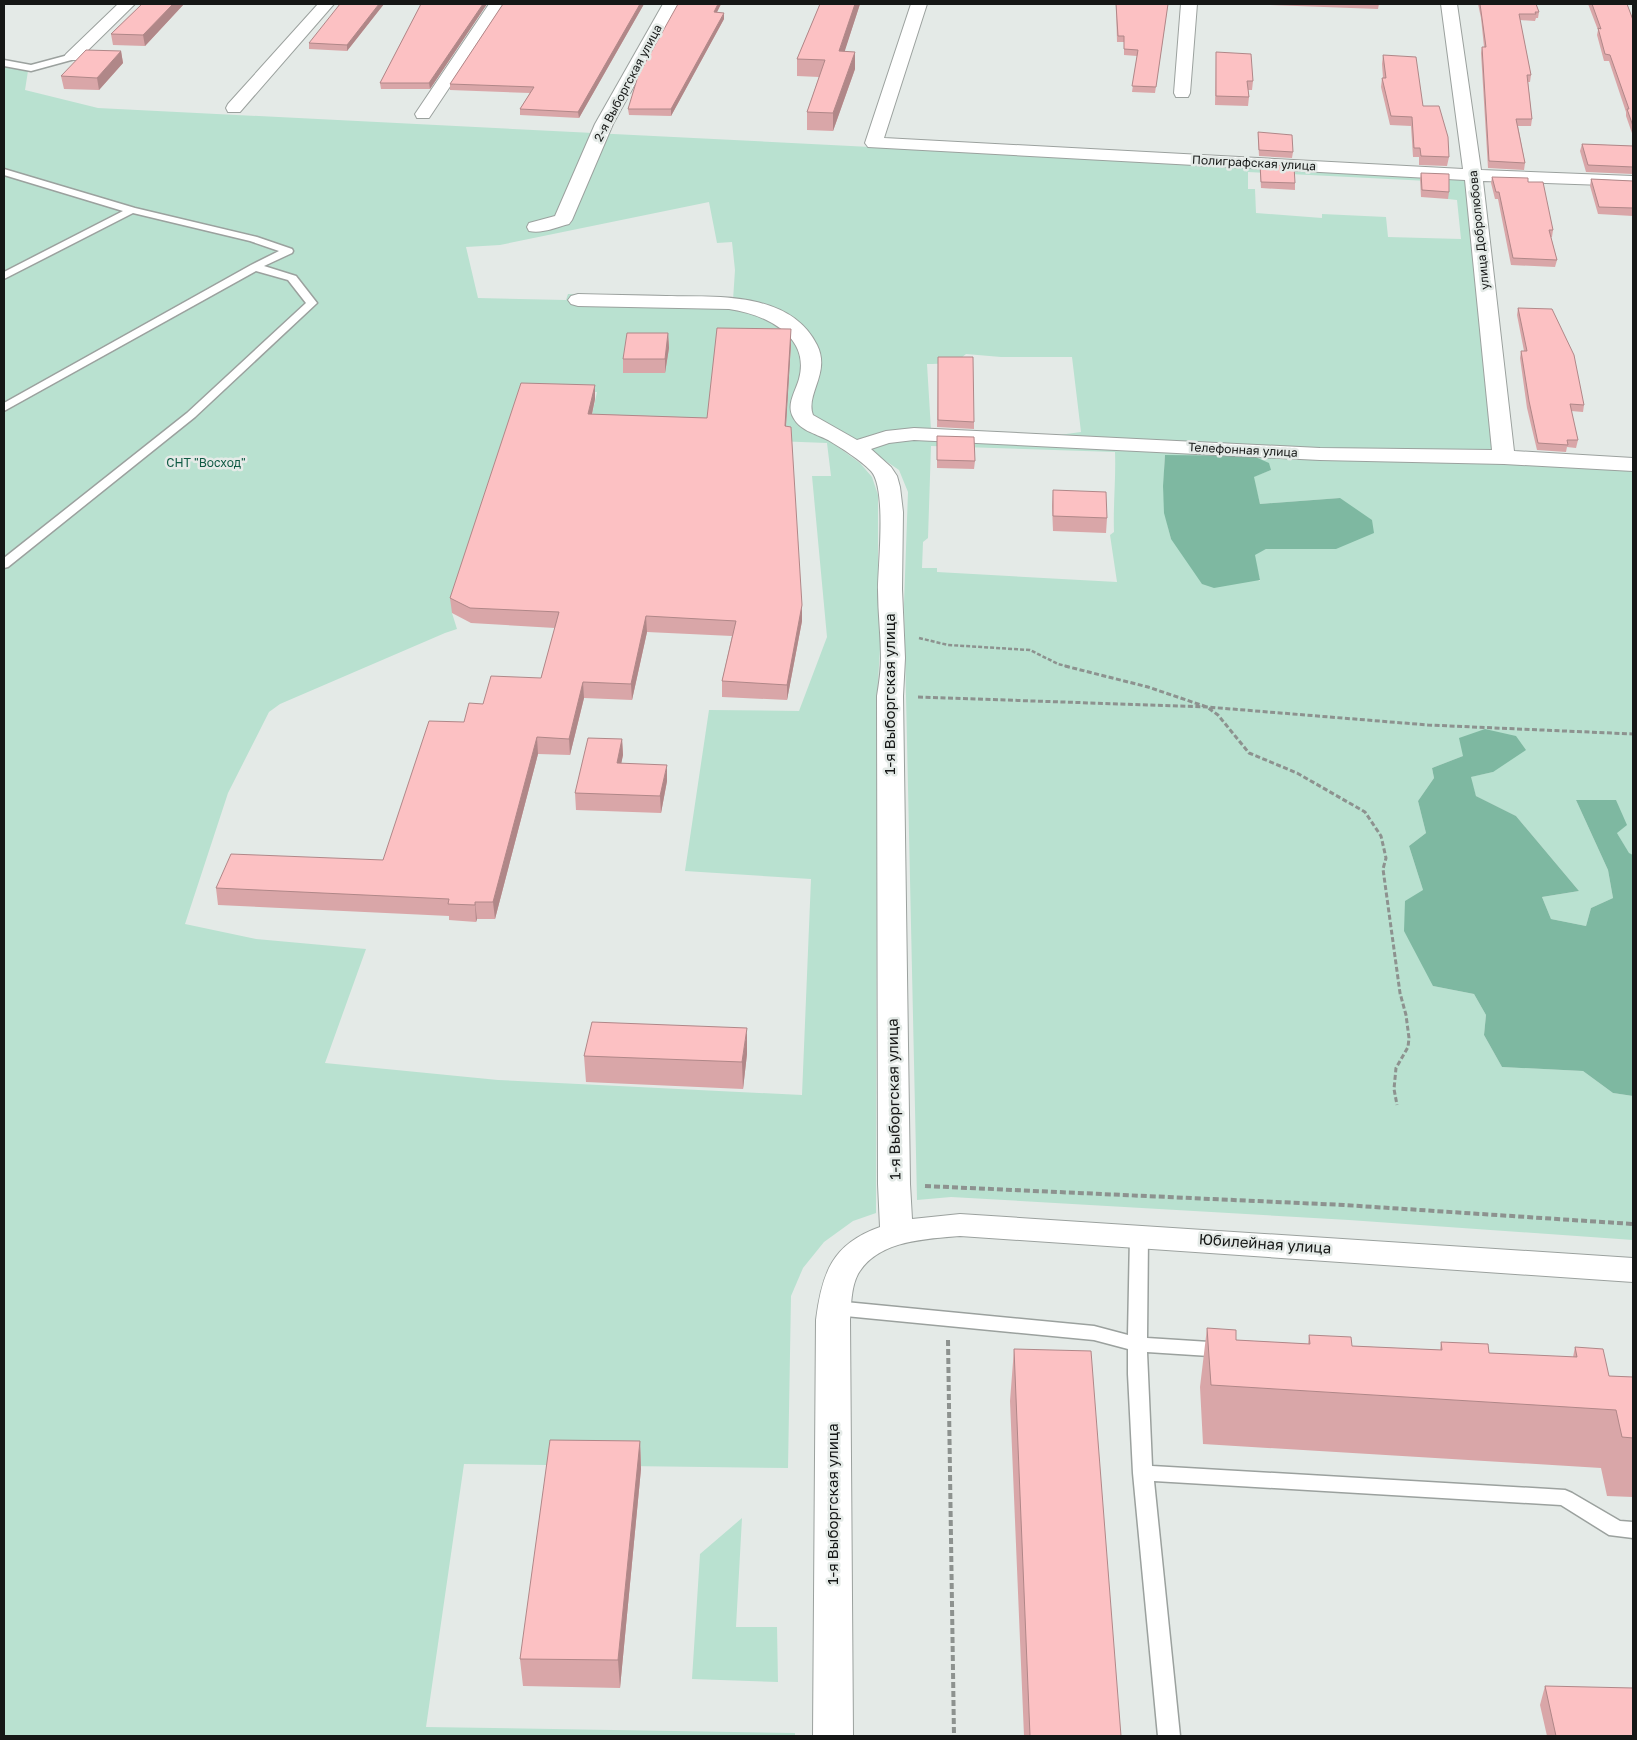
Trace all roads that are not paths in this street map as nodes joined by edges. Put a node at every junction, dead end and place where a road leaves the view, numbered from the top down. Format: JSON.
{"nodes":[{"id":1,"x":127,"y":4,"type":"edge"},
{"id":2,"x":326,"y":4,"type":"edge"},
{"id":3,"x":497,"y":4,"type":"edge"},
{"id":4,"x":671,"y":4,"type":"edge"},
{"id":5,"x":919,"y":4,"type":"edge"},
{"id":6,"x":1189,"y":4,"type":"edge"},
{"id":7,"x":1449,"y":4,"type":"edge"},
{"id":8,"x":72,"y":57,"type":"joint"},
{"id":9,"x":4,"y":64,"type":"edge"},
{"id":10,"x":1182,"y":93,"type":"dead end"},
{"id":11,"x":234,"y":108,"type":"dead end"},
{"id":12,"x":423,"y":114,"type":"dead end"},
{"id":13,"x":4,"y":172,"type":"edge"},
{"id":14,"x":1472,"y":174,"type":"junction"},
{"id":15,"x":1633,"y":181,"type":"edge"},
{"id":16,"x":132,"y":210,"type":"junction"},
{"id":17,"x":536,"y":227,"type":"dead end"},
{"id":18,"x":255,"y":267,"type":"junction"},
{"id":19,"x":4,"y":276,"type":"edge"},
{"id":20,"x":578,"y":300,"type":"dead end"},
{"id":21,"x":4,"y":408,"type":"edge"},
{"id":22,"x":854,"y":448,"type":"junction"},
{"id":23,"x":1504,"y":457,"type":"junction"},
{"id":24,"x":1633,"y":465,"type":"edge"},
{"id":25,"x":4,"y":564,"type":"edge"},
{"id":26,"x":897,"y":1233,"type":"junction"},
{"id":27,"x":1139,"y":1236,"type":"junction"},
{"id":28,"x":1633,"y":1270,"type":"edge"},
{"id":29,"x":835,"y":1308,"type":"junction"},
{"id":30,"x":1136,"y":1344,"type":"junction"},
{"id":31,"x":1246,"y":1351,"type":"edge"},
{"id":32,"x":1143,"y":1473,"type":"junction"},
{"id":33,"x":1633,"y":1530,"type":"edge"},
{"id":34,"x":833,"y":1736,"type":"edge"},
{"id":35,"x":1170,"y":1736,"type":"edge"}],
"edges":[{"from":1,"to":8,"type":"street"},
{"from":2,"to":11,"type":"street"},
{"from":3,"to":12,"type":"street"},
{"from":4,"to":17,"type":"street","name":"2-я Выборгская улица"},
{"from":5,"to":14,"type":"street","name":"Полиграфская улица"},
{"from":6,"to":10,"type":"street"},
{"from":7,"to":14,"type":"street","name":"улица Добролюбова"},
{"from":8,"to":9,"type":"lane"},
{"from":13,"to":16,"type":"lane"},
{"from":14,"to":15,"type":"street","name":"Полиграфская улица"},
{"from":14,"to":23,"type":"street","name":"улица Добролюбова"},
{"from":16,"to":18,"type":"lane"},
{"from":16,"to":19,"type":"lane"},
{"from":18,"to":21,"type":"lane"},
{"from":18,"to":25,"type":"lane"},
{"from":20,"to":22,"type":"street","name":"1-я Выборгская улица"},
{"from":22,"to":23,"type":"street","name":"Телефонная улица"},
{"from":22,"to":26,"type":"street","name":"1-я Выборгская улица"},
{"from":23,"to":24,"type":"street","name":"Телефонная улица"},
{"from":26,"to":27,"type":"street","name":"Юбилейная улица"},
{"from":26,"to":29,"type":"street","name":"1-я Выборгская улица"},
{"from":27,"to":28,"type":"street","name":"Юбилейная улица"},
{"from":27,"to":30,"type":"lane"},
{"from":29,"to":30,"type":"lane"},
{"from":29,"to":34,"type":"street","name":"1-я Выборгская улица"},
{"from":30,"to":31,"type":"lane"},
{"from":30,"to":32,"type":"lane"},
{"from":32,"to":33,"type":"lane"},
{"from":32,"to":35,"type":"lane"}]}
